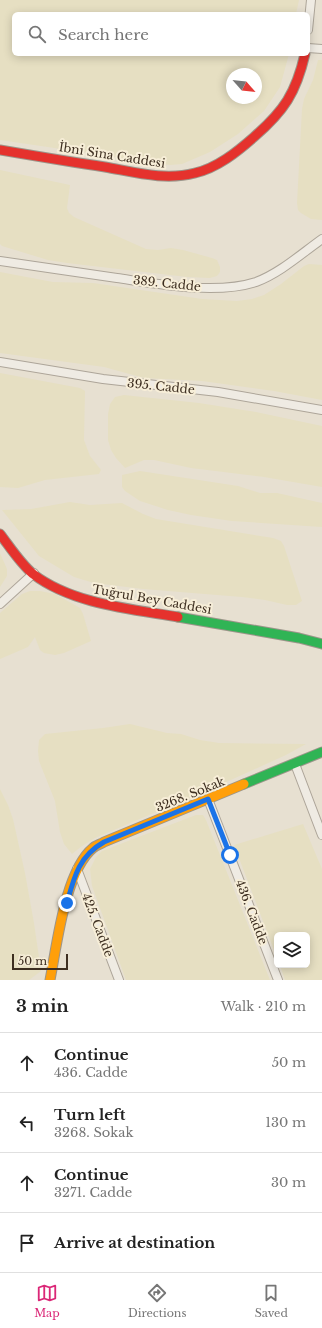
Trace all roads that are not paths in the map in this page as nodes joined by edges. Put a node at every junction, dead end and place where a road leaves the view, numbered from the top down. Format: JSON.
{"nodes":[{"id":1,"x":311,"y":0,"type":"edge"},
{"id":2,"x":310,"y":12,"type":"edge"},
{"id":3,"x":310,"y":48,"type":"edge"},
{"id":4,"x":322,"y":49,"type":"edge"},
{"id":5,"x":304,"y":56,"type":"edge"},
{"id":6,"x":0,"y":150,"type":"edge"},
{"id":7,"x":322,"y":239,"type":"edge"},
{"id":8,"x":0,"y":261,"type":"edge"},
{"id":9,"x":0,"y":362,"type":"edge"},
{"id":10,"x":322,"y":410,"type":"edge"},
{"id":11,"x":0,"y":534,"type":"edge"},
{"id":12,"x":34,"y":573,"type":"junction"},
{"id":13,"x":0,"y":604,"type":"edge"},
{"id":14,"x":322,"y":644,"type":"edge"},
{"id":15,"x":322,"y":752,"type":"edge"},
{"id":16,"x":295,"y":764,"type":"junction"},
{"id":17,"x":208,"y":799,"type":"junction"},
{"id":18,"x":322,"y":835,"type":"edge"},
{"id":19,"x":77,"y":869,"type":"junction"},
{"id":20,"x":50,"y":980,"type":"edge"},
{"id":21,"x":119,"y":980,"type":"edge"},
{"id":22,"x":278,"y":980,"type":"edge"}],
"edges":[{"from":1,"to":2,"type":"street"},
{"from":3,"to":4,"type":"street"},
{"from":5,"to":6,"type":"street","name":"İbni Sina Caddesi"},
{"from":7,"to":8,"type":"street","name":"389. Cadde"},
{"from":9,"to":10,"type":"street","name":"395. Cadde"},
{"from":11,"to":12,"type":"street","name":"Tuğrul Bey Caddesi"},
{"from":12,"to":13,"type":"street"},
{"from":12,"to":14,"type":"street","name":"Tuğrul Bey Caddesi"},
{"from":15,"to":16,"type":"street","name":"3268. Sokak"},
{"from":16,"to":17,"type":"street","name":"3268. Sokak"},
{"from":16,"to":18,"type":"street"},
{"from":17,"to":19,"type":"street","name":"3268. Sokak"},
{"from":17,"to":22,"type":"street","name":"436. Cadde"},
{"from":19,"to":20,"type":"street"},
{"from":19,"to":21,"type":"street","name":"425. Cadde"}]}
